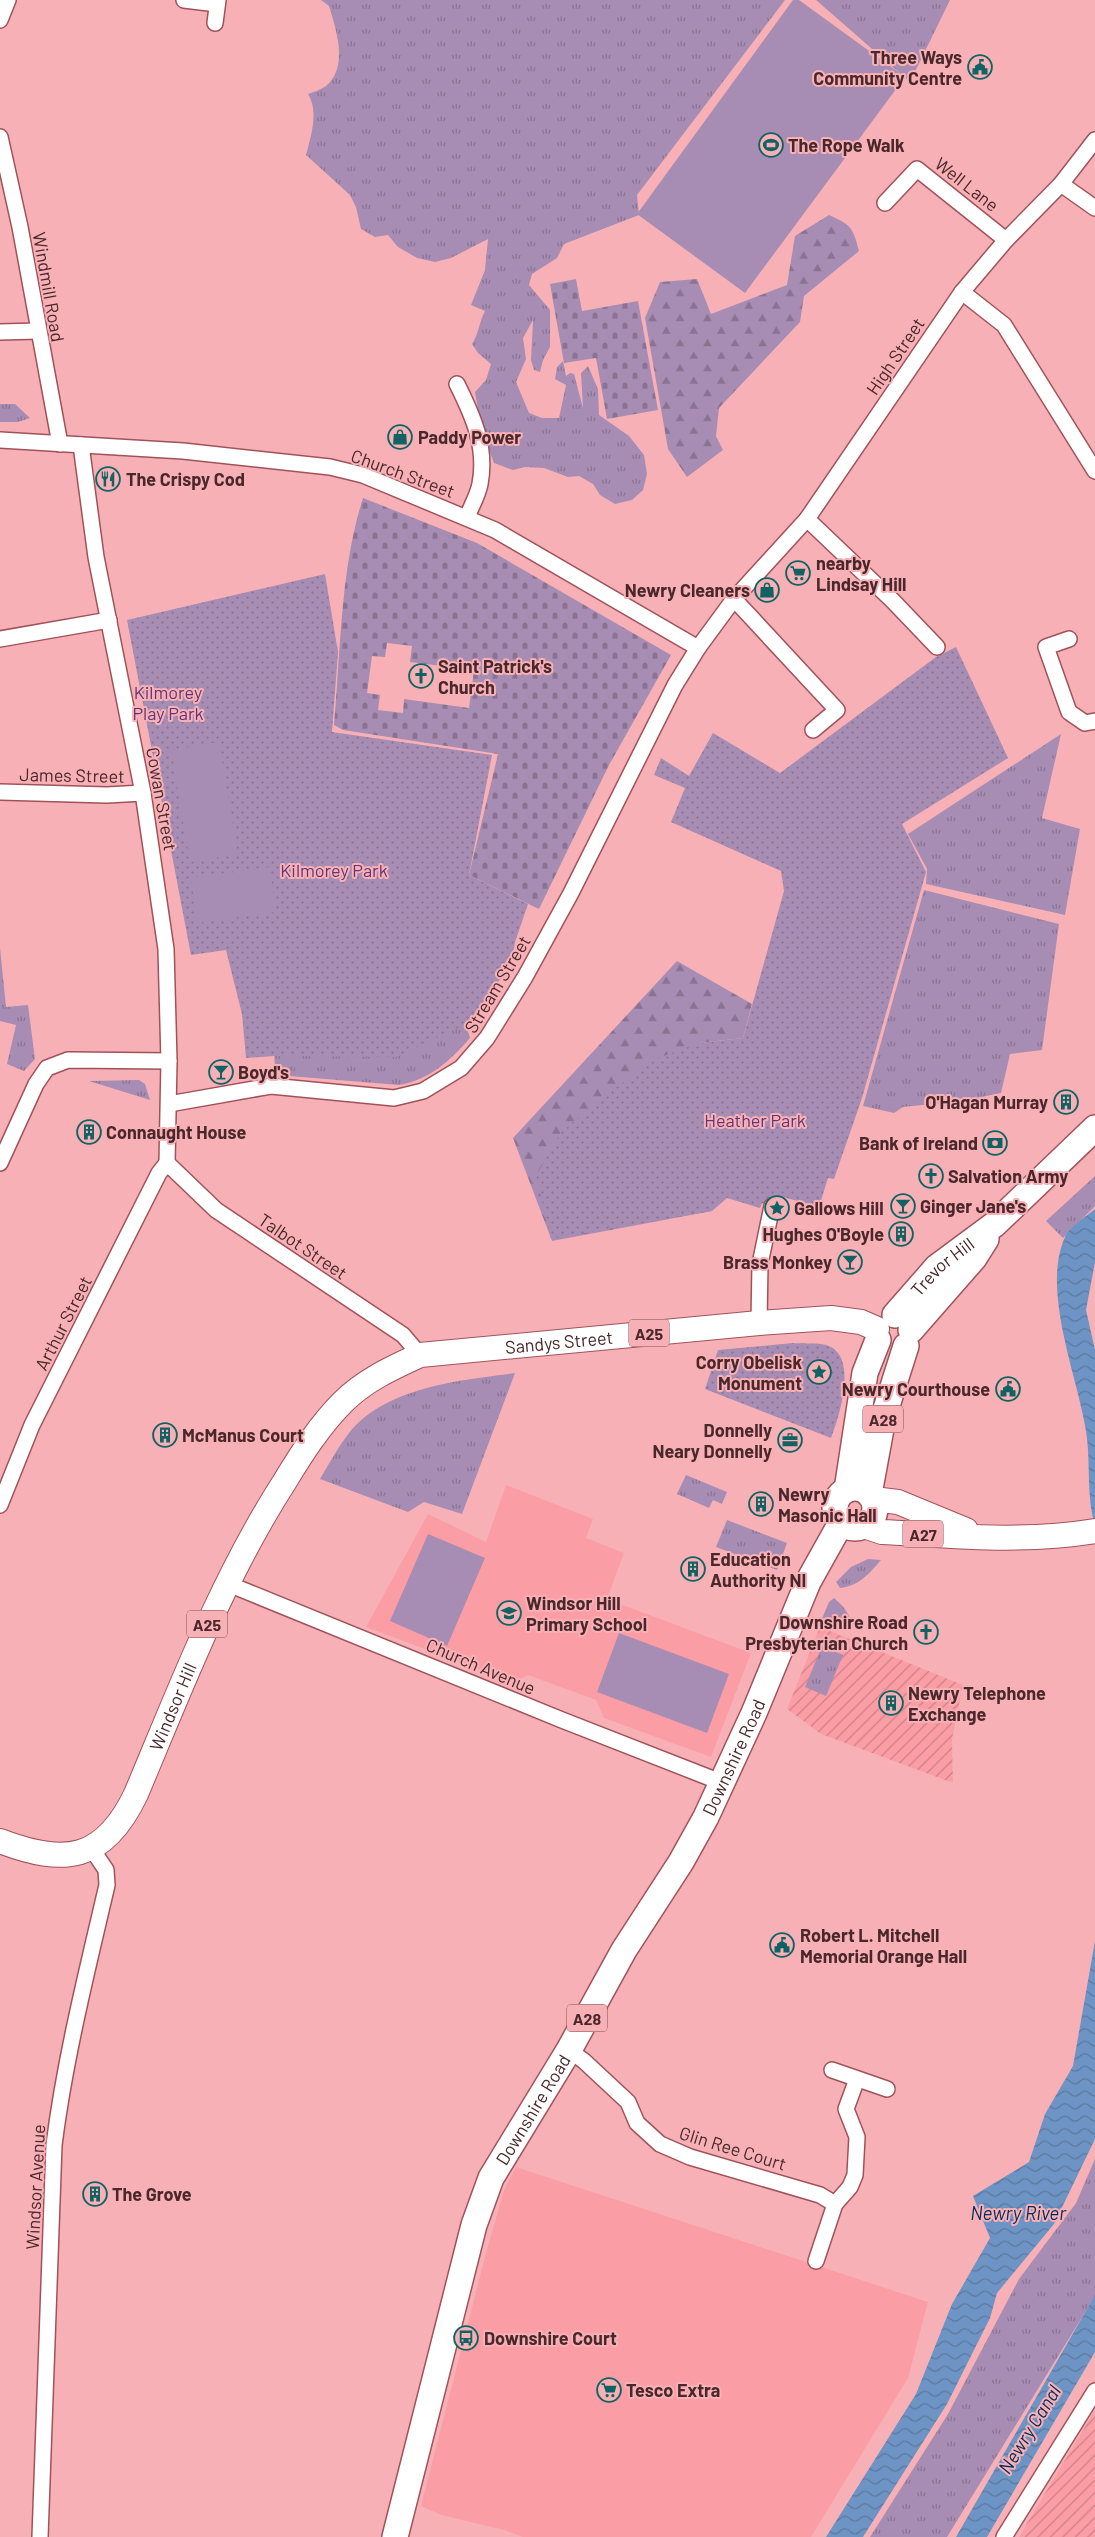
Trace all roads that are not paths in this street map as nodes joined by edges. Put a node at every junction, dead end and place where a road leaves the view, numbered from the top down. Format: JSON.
{"nodes":[{"id":1,"x":8,"y":0,"type":"edge"},
{"id":2,"x":184,"y":0,"type":"edge"},
{"id":3,"x":218,"y":2,"type":"edge"},
{"id":4,"x":0,"y":20,"type":"edge"},
{"id":5,"x":215,"y":23,"type":"dead end"},
{"id":6,"x":0,"y":137,"type":"edge"},
{"id":7,"x":1095,"y":140,"type":"edge"},
{"id":8,"x":1061,"y":184,"type":"junction"},
{"id":9,"x":885,"y":203,"type":"dead end"},
{"id":10,"x":1095,"y":208,"type":"edge"},
{"id":11,"x":1006,"y":240,"type":"junction"},
{"id":12,"x":962,"y":292,"type":"junction"},
{"id":13,"x":38,"y":331,"type":"junction"},
{"id":14,"x":0,"y":332,"type":"edge"},
{"id":15,"x":457,"y":384,"type":"dead end"},
{"id":16,"x":0,"y":440,"type":"edge"},
{"id":17,"x":60,"y":444,"type":"junction"},
{"id":18,"x":81,"y":445,"type":"junction"},
{"id":19,"x":1095,"y":471,"type":"edge"},
{"id":20,"x":467,"y":517,"type":"junction"},
{"id":21,"x":807,"y":519,"type":"junction"},
{"id":22,"x":734,"y":599,"type":"junction"},
{"id":23,"x":109,"y":620,"type":"junction"},
{"id":24,"x":0,"y":639,"type":"edge"},
{"id":25,"x":1069,"y":639,"type":"dead end"},
{"id":26,"x":937,"y":647,"type":"dead end"},
{"id":27,"x":698,"y":648,"type":"junction"},
{"id":28,"x":1095,"y":721,"type":"edge"},
{"id":29,"x":813,"y":730,"type":"dead end"},
{"id":30,"x":0,"y":792,"type":"edge"},
{"id":31,"x":143,"y":793,"type":"junction"},
{"id":32,"x":169,"y":1061,"type":"junction"},
{"id":33,"x":169,"y":1104,"type":"junction"},
{"id":34,"x":1095,"y":1128,"type":"edge"},
{"id":35,"x":0,"y":1163,"type":"edge"},
{"id":36,"x":168,"y":1163,"type":"junction"},
{"id":37,"x":772,"y":1206,"type":"dead end"},
{"id":38,"x":759,"y":1323,"type":"junction"},
{"id":39,"x":893,"y":1332,"type":"junction"},
{"id":40,"x":420,"y":1355,"type":"junction"},
{"id":41,"x":863,"y":1494,"type":"junction"},
{"id":42,"x":0,"y":1505,"type":"edge"},
{"id":43,"x":852,"y":1525,"type":"junction"},
{"id":44,"x":1094,"y":1531,"type":"edge"},
{"id":45,"x":984,"y":1538,"type":"junction"},
{"id":46,"x":226,"y":1583,"type":"junction"},
{"id":47,"x":723,"y":1783,"type":"junction"},
{"id":48,"x":0,"y":1841,"type":"edge"},
{"id":49,"x":92,"y":1849,"type":"junction"},
{"id":50,"x":569,"y":2050,"type":"junction"},
{"id":51,"x":832,"y":2070,"type":"dead end"},
{"id":52,"x":857,"y":2080,"type":"junction"},
{"id":53,"x":887,"y":2089,"type":"dead end"},
{"id":54,"x":835,"y":2204,"type":"junction"},
{"id":55,"x":816,"y":2261,"type":"dead end"},
{"id":56,"x":1095,"y":2391,"type":"edge"},
{"id":57,"x":40,"y":2537,"type":"edge"},
{"id":58,"x":396,"y":2537,"type":"edge"},
{"id":59,"x":1004,"y":2537,"type":"edge"}],
"edges":[{"from":1,"to":4,"type":"street"},
{"from":2,"to":3,"type":"street"},
{"from":3,"to":5,"type":"street"},
{"from":6,"to":13,"type":"street","name":"Windmill Road"},
{"from":7,"to":8,"type":"street","name":"High Street"},
{"from":8,"to":10,"type":"street"},
{"from":8,"to":11,"type":"street","name":"High Street"},
{"from":9,"to":11,"type":"street","name":"Well Lane"},
{"from":11,"to":12,"type":"street","name":"High Street"},
{"from":12,"to":19,"type":"street"},
{"from":12,"to":21,"type":"street","name":"High Street"},
{"from":13,"to":14,"type":"street"},
{"from":13,"to":17,"type":"street","name":"Windmill Road"},
{"from":15,"to":20,"type":"street"},
{"from":16,"to":17,"type":"street","name":"Church Street"},
{"from":17,"to":18,"type":"street","name":"Church Street"},
{"from":18,"to":20,"type":"street","name":"Church Street"},
{"from":18,"to":23,"type":"street","name":"Cowan Street"},
{"from":20,"to":27,"type":"street","name":"Church Street"},
{"from":21,"to":22,"type":"street","name":"High Street"},
{"from":21,"to":26,"type":"street"},
{"from":22,"to":27,"type":"street","name":"High Street"},
{"from":22,"to":29,"type":"street"},
{"from":23,"to":24,"type":"street"},
{"from":23,"to":31,"type":"street","name":"Cowan Street"},
{"from":25,"to":28,"type":"street"},
{"from":27,"to":33,"type":"street","name":"Stream Street"},
{"from":30,"to":31,"type":"street","name":"James Street"},
{"from":31,"to":32,"type":"street","name":"Cowan Street"},
{"from":32,"to":33,"type":"street","name":"Cowan Street"},
{"from":32,"to":35,"type":"street"},
{"from":33,"to":36,"type":"street","name":"Cowan Street"},
{"from":34,"to":39,"type":"highway","name":"Trevor Hill","number":"A28"},
{"from":36,"to":40,"type":"street","name":"Talbot Street"},
{"from":36,"to":42,"type":"street","name":"Arthur Street"},
{"from":37,"to":38,"type":"street"},
{"from":38,"to":39,"type":"main road","name":"Sandys Street","number":"A25"},
{"from":38,"to":40,"type":"main road","name":"Sandys Street","number":"A25"},
{"from":39,"to":41,"type":"highway","name":"Downshire Road","number":"A28"},
{"from":40,"to":46,"type":"main road","name":"Windsor Hill","number":"A25"},
{"from":41,"to":43,"type":"highway","name":"Downshire Road","number":"A28"},
{"from":41,"to":43,"type":"highway","name":"Downshire Road","number":"A28"},
{"from":41,"to":45,"type":"main road","number":"A27"},
{"from":43,"to":45,"type":"main road","number":"A27"},
{"from":43,"to":47,"type":"highway","name":"Downshire Road","number":"A28"},
{"from":44,"to":45,"type":"main road","number":"A27"},
{"from":46,"to":47,"type":"street","name":"Church Avenue"},
{"from":46,"to":49,"type":"main road","name":"Windsor Hill","number":"A25"},
{"from":47,"to":50,"type":"highway","name":"Downshire Road","number":"A28"},
{"from":48,"to":49,"type":"main road","name":"Windsor Hill","number":"A25"},
{"from":49,"to":57,"type":"street","name":"Windsor Avenue"},
{"from":50,"to":54,"type":"street","name":"Glin Ree Court"},
{"from":50,"to":58,"type":"highway","name":"Downshire Road","number":"A28"},
{"from":51,"to":52,"type":"street"},
{"from":52,"to":53,"type":"street"},
{"from":52,"to":54,"type":"street"},
{"from":54,"to":55,"type":"street"},
{"from":56,"to":59,"type":"street"}]}
